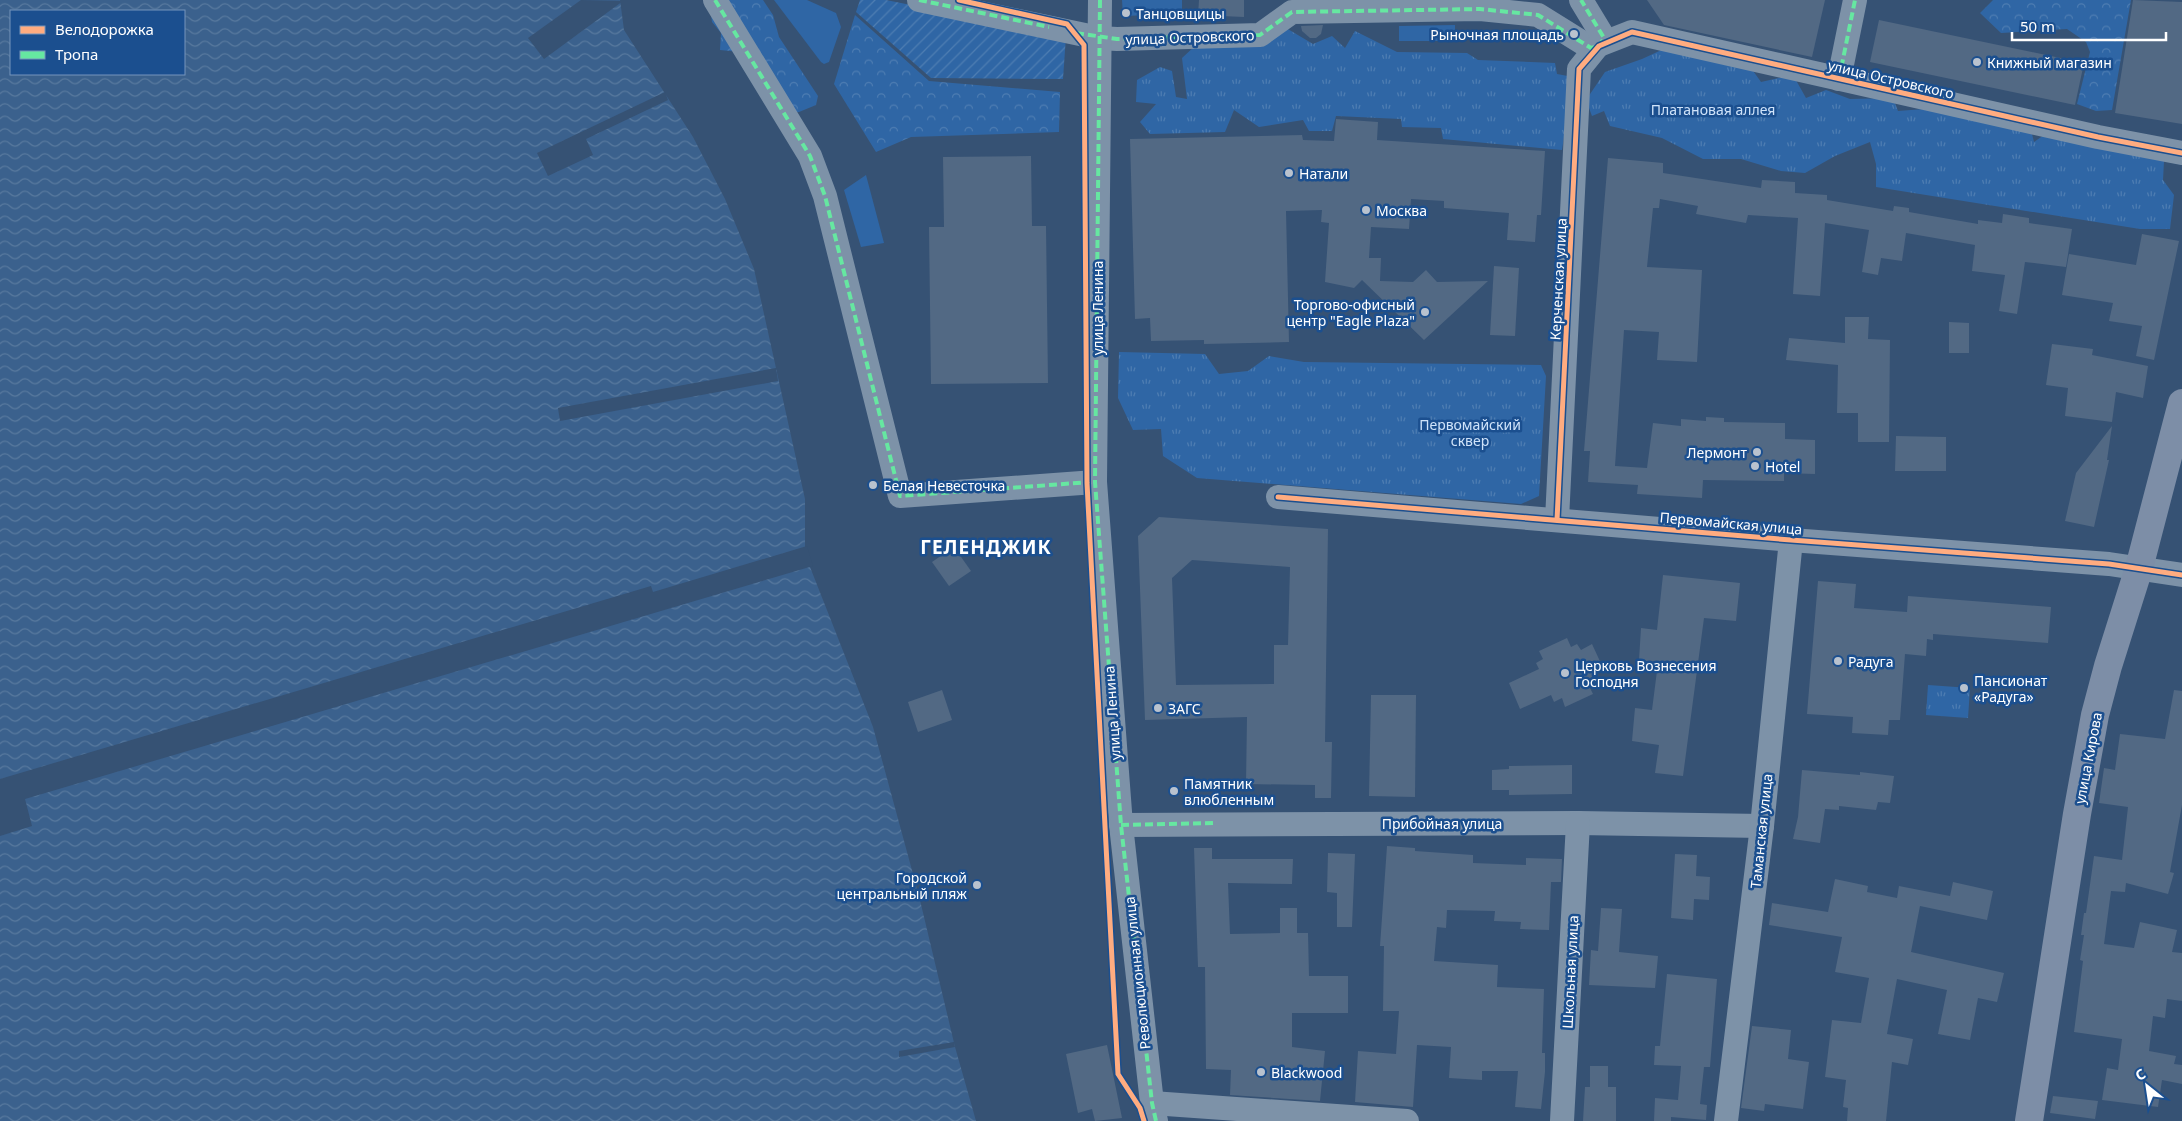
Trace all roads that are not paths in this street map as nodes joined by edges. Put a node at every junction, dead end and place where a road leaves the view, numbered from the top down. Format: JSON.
{"nodes":[{"id":1,"x":715,"y":0,"type":"edge"},
{"id":2,"x":919,"y":0,"type":"edge"},
{"id":3,"x":1100,"y":0,"type":"edge"},
{"id":4,"x":1581,"y":0,"type":"edge"},
{"id":5,"x":1854,"y":0,"type":"edge"},
{"id":6,"x":1099,"y":38,"type":"junction"},
{"id":7,"x":1599,"y":46,"type":"junction"},
{"id":8,"x":1839,"y":79,"type":"junction"},
{"id":9,"x":2182,"y":153,"type":"edge"},
{"id":10,"x":2182,"y":403,"type":"edge"},
{"id":11,"x":1095,"y":482,"type":"junction"},
{"id":12,"x":1278,"y":497,"type":"dead end"},
{"id":13,"x":1557,"y":520,"type":"junction"},
{"id":14,"x":1791,"y":540,"type":"junction"},
{"id":15,"x":2140,"y":568,"type":"junction"},
{"id":16,"x":2182,"y":574,"type":"edge"},
{"id":17,"x":1578,"y":823,"type":"junction"},
{"id":18,"x":1121,"y":826,"type":"junction"},
{"id":19,"x":1762,"y":826,"type":"junction"},
{"id":20,"x":1154,"y":1112,"type":"edge"},
{"id":21,"x":1406,"y":1121,"type":"edge"},
{"id":22,"x":1562,"y":1121,"type":"edge"},
{"id":23,"x":1726,"y":1121,"type":"edge"},
{"id":24,"x":2029,"y":1121,"type":"edge"}],
"edges":[{"from":1,"to":11,"type":"street"},
{"from":2,"to":6,"type":"street","name":"улица Островского"},
{"from":3,"to":6,"type":"street","name":"улица Ленина"},
{"from":4,"to":7,"type":"street"},
{"from":5,"to":8,"type":"street"},
{"from":6,"to":7,"type":"street","name":"улица Островского"},
{"from":6,"to":11,"type":"street","name":"улица Ленина"},
{"from":7,"to":8,"type":"street","name":"улица Островского"},
{"from":7,"to":13,"type":"street","name":"Керченская улица"},
{"from":8,"to":9,"type":"street","name":"улица Островского"},
{"from":10,"to":15,"type":"main road","name":"улица Кирова"},
{"from":11,"to":18,"type":"street","name":"улица Ленина"},
{"from":12,"to":13,"type":"street","name":"Первомайская улица"},
{"from":13,"to":14,"type":"street","name":"Первомайская улица"},
{"from":14,"to":15,"type":"street","name":"Первомайская улица"},
{"from":14,"to":19,"type":"street","name":"Таманская улица"},
{"from":15,"to":16,"type":"street","name":"Первомайская улица"},
{"from":15,"to":24,"type":"main road","name":"улица Кирова"},
{"from":17,"to":18,"type":"street","name":"Прибойная улица"},
{"from":17,"to":19,"type":"street","name":"Прибойная улица"},
{"from":17,"to":22,"type":"street","name":"Школьная улица"},
{"from":18,"to":20,"type":"street","name":"Революционная улица"},
{"from":19,"to":23,"type":"street","name":"Таманская улица"},
{"from":20,"to":21,"type":"street"}]}
